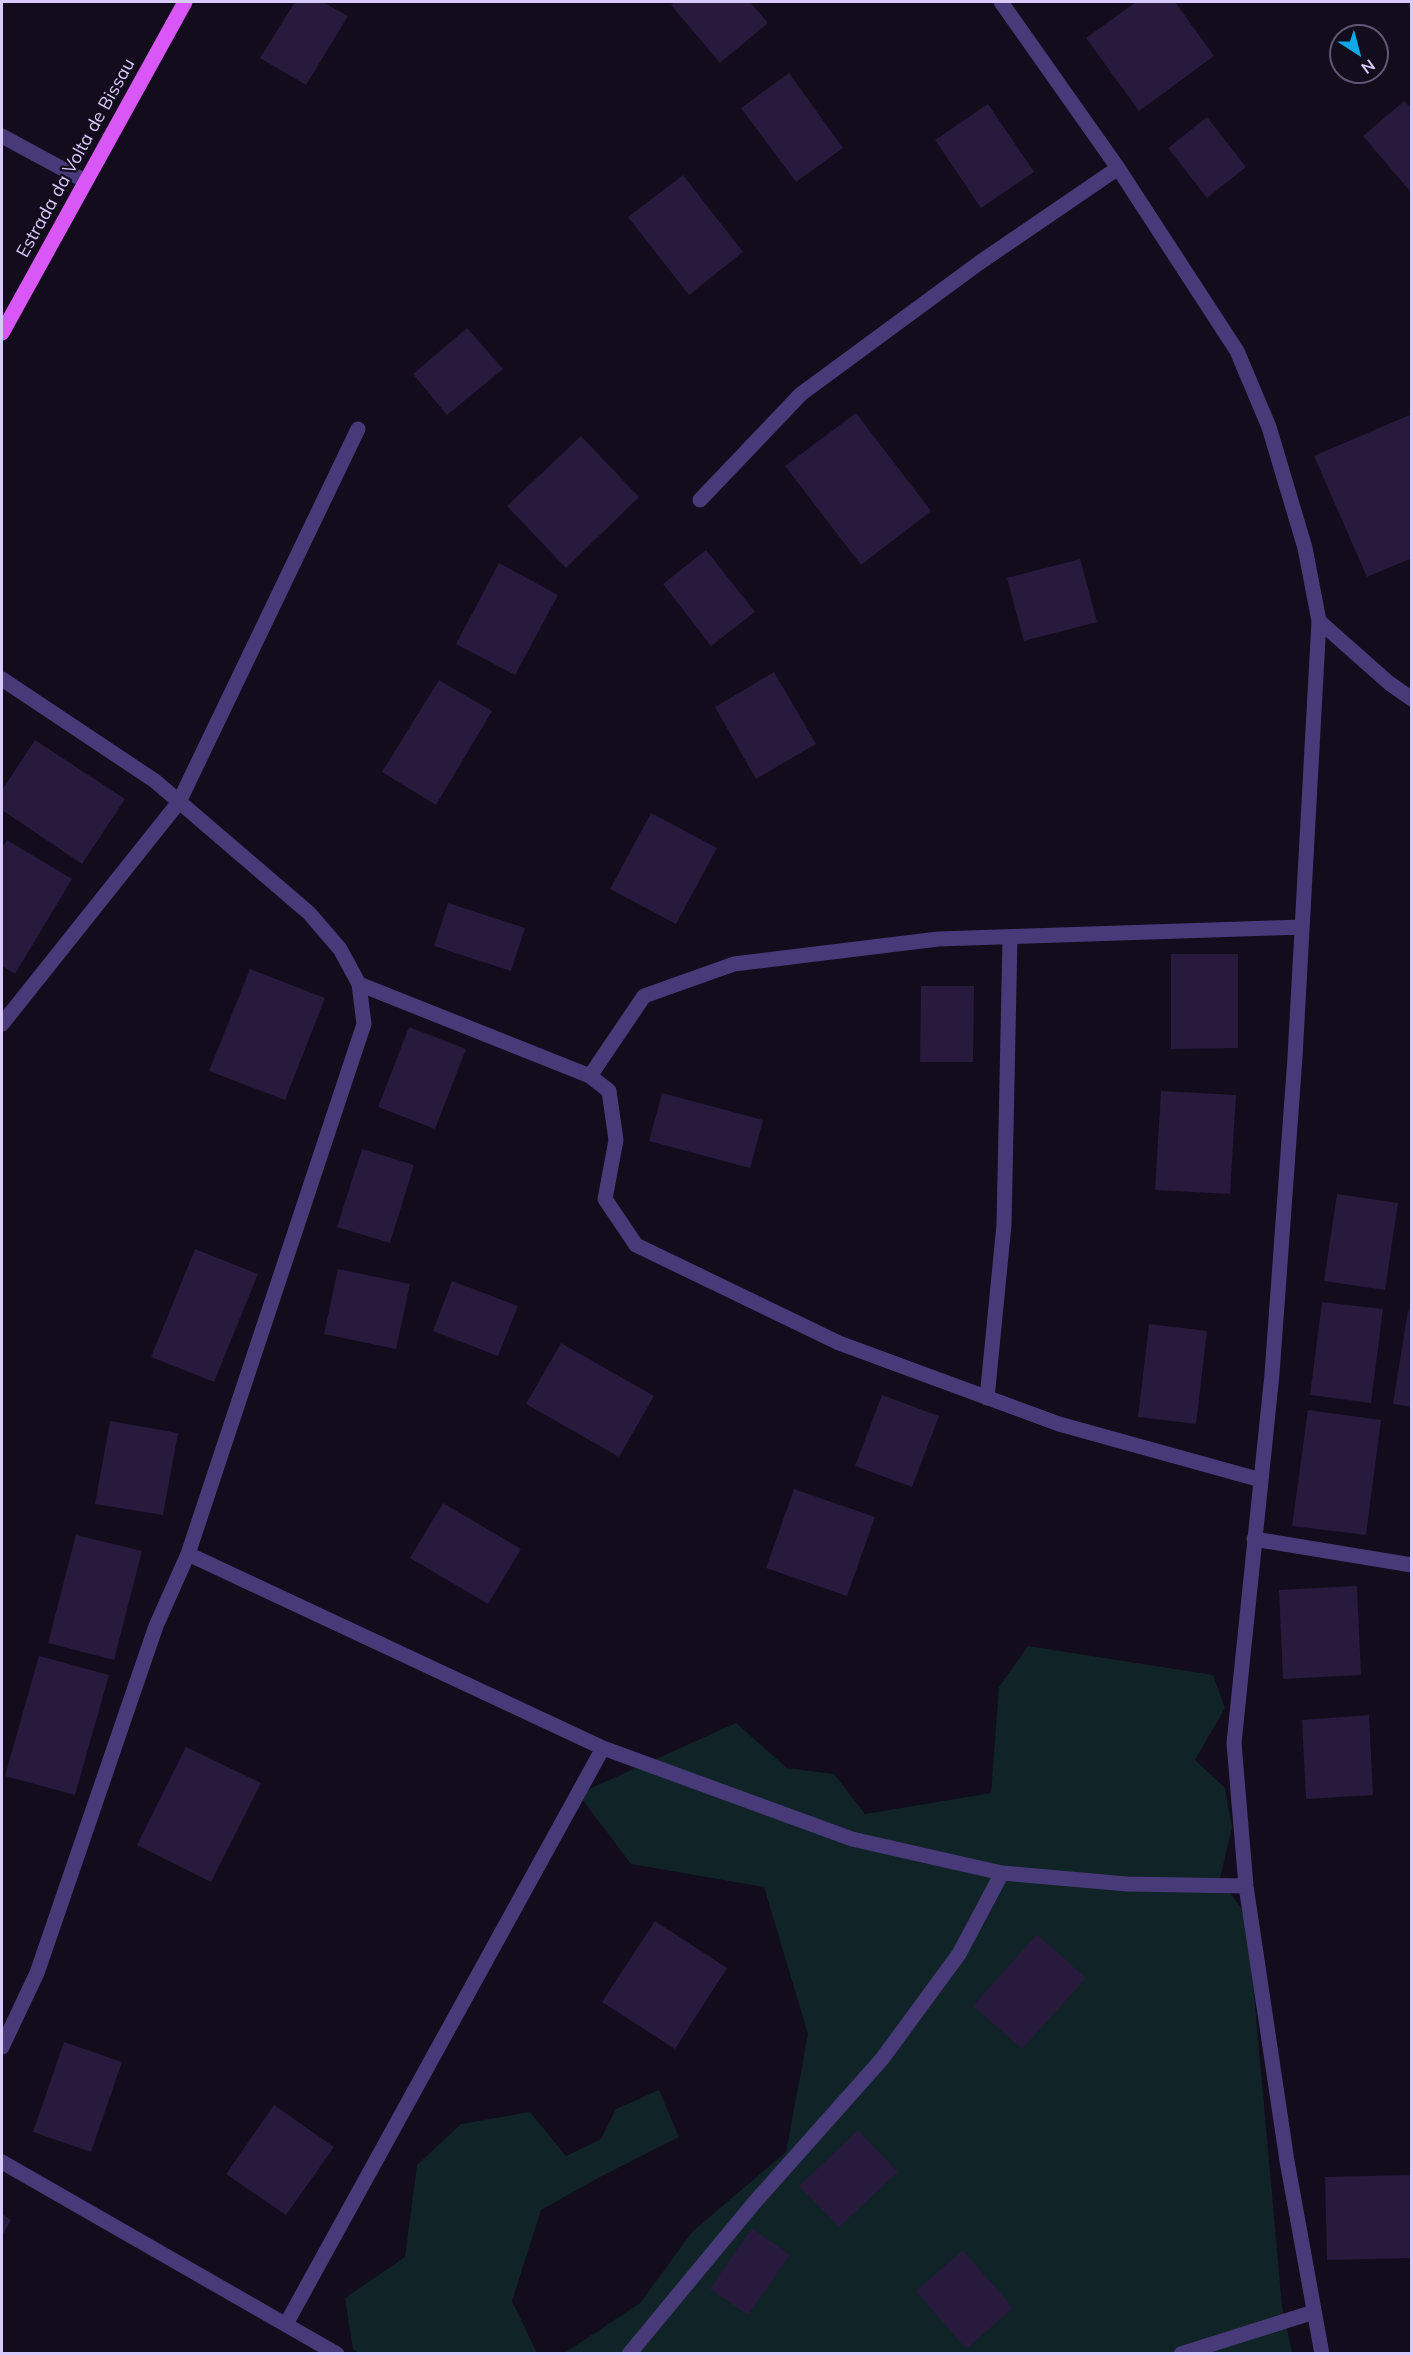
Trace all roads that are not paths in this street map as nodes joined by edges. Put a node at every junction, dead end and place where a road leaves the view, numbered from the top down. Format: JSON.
{"nodes":[{"id":1,"x":185,"y":2,"type":"edge"},
{"id":2,"x":1001,"y":2,"type":"edge"},
{"id":3,"x":2,"y":136,"type":"edge"},
{"id":4,"x":1118,"y":168,"type":"junction"},
{"id":5,"x":85,"y":181,"type":"junction"},
{"id":6,"x":2,"y":333,"type":"edge"},
{"id":7,"x":358,"y":429,"type":"dead end"},
{"id":8,"x":700,"y":500,"type":"dead end"},
{"id":9,"x":1319,"y":621,"type":"junction"},
{"id":10,"x":2,"y":679,"type":"edge"},
{"id":11,"x":1412,"y":699,"type":"edge"},
{"id":12,"x":179,"y":802,"type":"junction"},
{"id":13,"x":1302,"y":927,"type":"junction"},
{"id":14,"x":1010,"y":937,"type":"junction"},
{"id":15,"x":359,"y":984,"type":"junction"},
{"id":16,"x":2,"y":1024,"type":"edge"},
{"id":17,"x":590,"y":1076,"type":"junction"},
{"id":18,"x":987,"y":1398,"type":"junction"},
{"id":19,"x":1261,"y":1480,"type":"junction"},
{"id":20,"x":1254,"y":1539,"type":"junction"},
{"id":21,"x":188,"y":1554,"type":"junction"},
{"id":22,"x":1412,"y":1565,"type":"edge"},
{"id":23,"x":603,"y":1748,"type":"junction"},
{"id":24,"x":1002,"y":1873,"type":"junction"},
{"id":25,"x":1246,"y":1886,"type":"junction"},
{"id":26,"x":2,"y":2047,"type":"edge"},
{"id":27,"x":2,"y":2162,"type":"edge"},
{"id":28,"x":1314,"y":2312,"type":"junction"},
{"id":29,"x":286,"y":2324,"type":"junction"},
{"id":30,"x":337,"y":2354,"type":"edge"},
{"id":31,"x":629,"y":2354,"type":"edge"},
{"id":32,"x":1181,"y":2354,"type":"edge"},
{"id":33,"x":1322,"y":2354,"type":"edge"}],
"edges":[{"from":1,"to":5,"type":"main road","name":"Estrada da Volta de Bissau"},
{"from":2,"to":4,"type":"street"},
{"from":3,"to":5,"type":"street"},
{"from":4,"to":8,"type":"street"},
{"from":4,"to":9,"type":"street"},
{"from":5,"to":6,"type":"main road","name":"Estrada da Volta de Bissau"},
{"from":7,"to":12,"type":"street"},
{"from":9,"to":11,"type":"street"},
{"from":9,"to":13,"type":"street"},
{"from":10,"to":12,"type":"street"},
{"from":12,"to":15,"type":"street"},
{"from":12,"to":16,"type":"street"},
{"from":13,"to":14,"type":"street"},
{"from":13,"to":19,"type":"street"},
{"from":14,"to":17,"type":"street"},
{"from":14,"to":18,"type":"street"},
{"from":15,"to":17,"type":"street"},
{"from":15,"to":21,"type":"street"},
{"from":17,"to":18,"type":"street"},
{"from":18,"to":19,"type":"street"},
{"from":19,"to":20,"type":"street"},
{"from":20,"to":22,"type":"street"},
{"from":20,"to":25,"type":"street"},
{"from":21,"to":23,"type":"street"},
{"from":21,"to":26,"type":"street"},
{"from":23,"to":24,"type":"street"},
{"from":23,"to":29,"type":"street"},
{"from":24,"to":25,"type":"street"},
{"from":24,"to":31,"type":"street"},
{"from":25,"to":28,"type":"street"},
{"from":27,"to":29,"type":"street"},
{"from":28,"to":32,"type":"street"},
{"from":28,"to":33,"type":"street"},
{"from":29,"to":30,"type":"street"}]}
